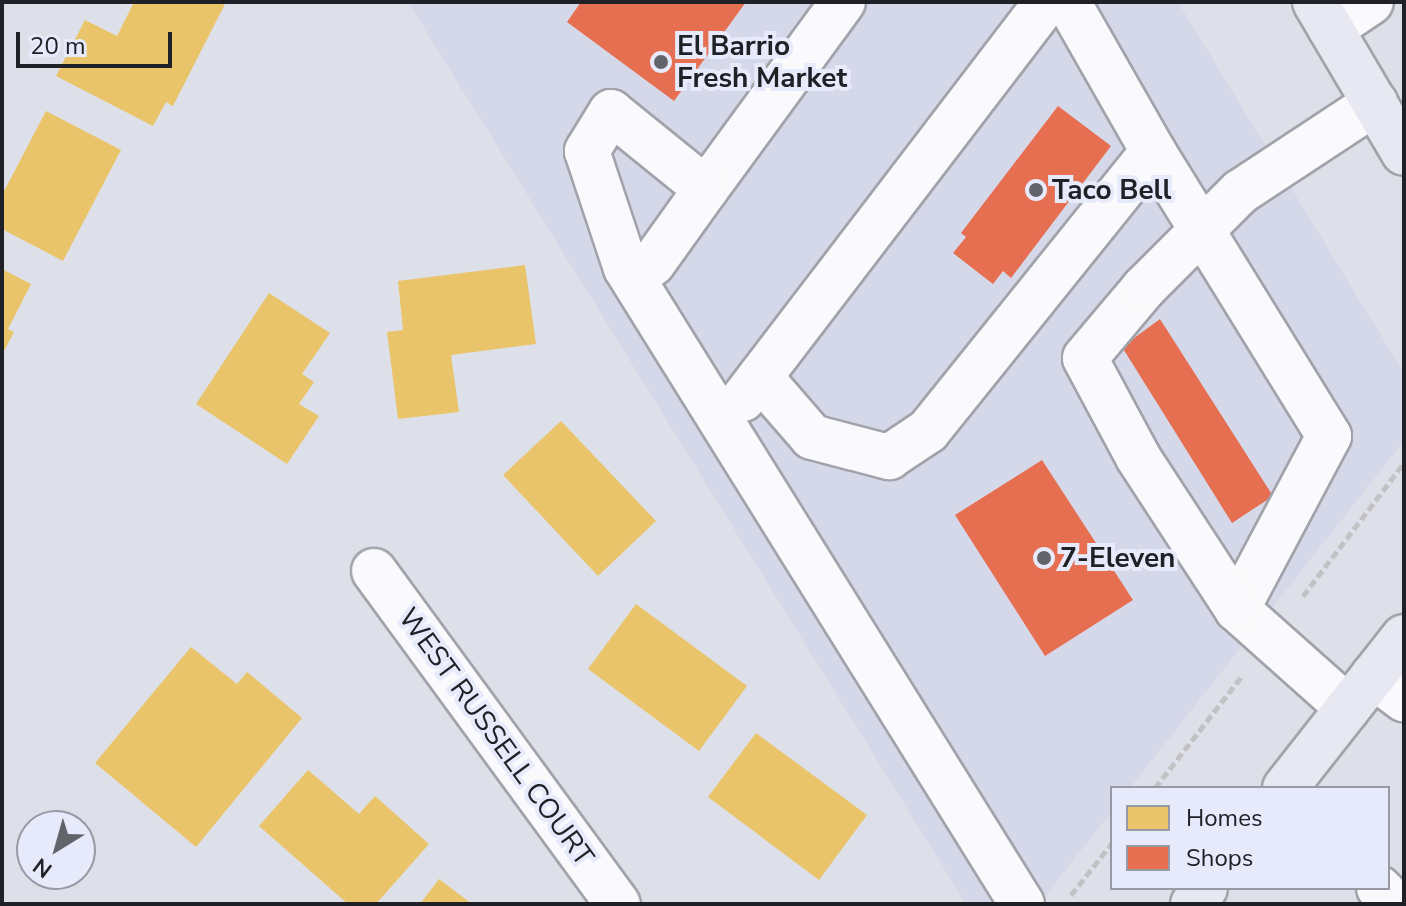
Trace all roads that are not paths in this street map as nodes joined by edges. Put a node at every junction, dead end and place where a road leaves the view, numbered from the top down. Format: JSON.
{"nodes":[{"id":1,"x":843,"y":2,"type":"edge"},
{"id":2,"x":1046,"y":2,"type":"edge"},
{"id":3,"x":1068,"y":2,"type":"edge"},
{"id":4,"x":1371,"y":2,"type":"edge"},
{"id":5,"x":1323,"y":16,"type":"edge"},
{"id":6,"x":1375,"y":103,"type":"junction"},
{"id":7,"x":1153,"y":151,"type":"junction"},
{"id":8,"x":1404,"y":153,"type":"edge"},
{"id":9,"x":706,"y":189,"type":"junction"},
{"id":10,"x":1202,"y":230,"type":"junction"},
{"id":11,"x":633,"y":278,"type":"junction"},
{"id":12,"x":760,"y":377,"type":"junction"},
{"id":13,"x":725,"y":423,"type":"junction"},
{"id":14,"x":374,"y":571,"type":"dead end"},
{"id":15,"x":1237,"y":609,"type":"junction"},
{"id":16,"x":1404,"y":637,"type":"edge"},
{"id":17,"x":1375,"y":694,"type":"edge"},
{"id":18,"x":1287,"y":786,"type":"edge"},
{"id":19,"x":618,"y":904,"type":"edge"},
{"id":20,"x":1022,"y":904,"type":"edge"}],
"edges":[{"from":1,"to":9,"type":"street"},
{"from":2,"to":12,"type":"street"},
{"from":3,"to":7,"type":"street"},
{"from":4,"to":5,"type":"street"},
{"from":5,"to":6,"type":"main road"},
{"from":6,"to":8,"type":"main road"},
{"from":6,"to":10,"type":"street"},
{"from":7,"to":10,"type":"street"},
{"from":7,"to":12,"type":"street"},
{"from":9,"to":11,"type":"street"},
{"from":9,"to":11,"type":"street"},
{"from":10,"to":15,"type":"street"},
{"from":10,"to":15,"type":"street"},
{"from":11,"to":13,"type":"street"},
{"from":12,"to":13,"type":"street"},
{"from":13,"to":20,"type":"street"},
{"from":14,"to":19,"type":"street","name":"WEST RUSSELL COURT"},
{"from":15,"to":17,"type":"street"},
{"from":16,"to":17,"type":"main road"},
{"from":17,"to":18,"type":"main road"}]}
